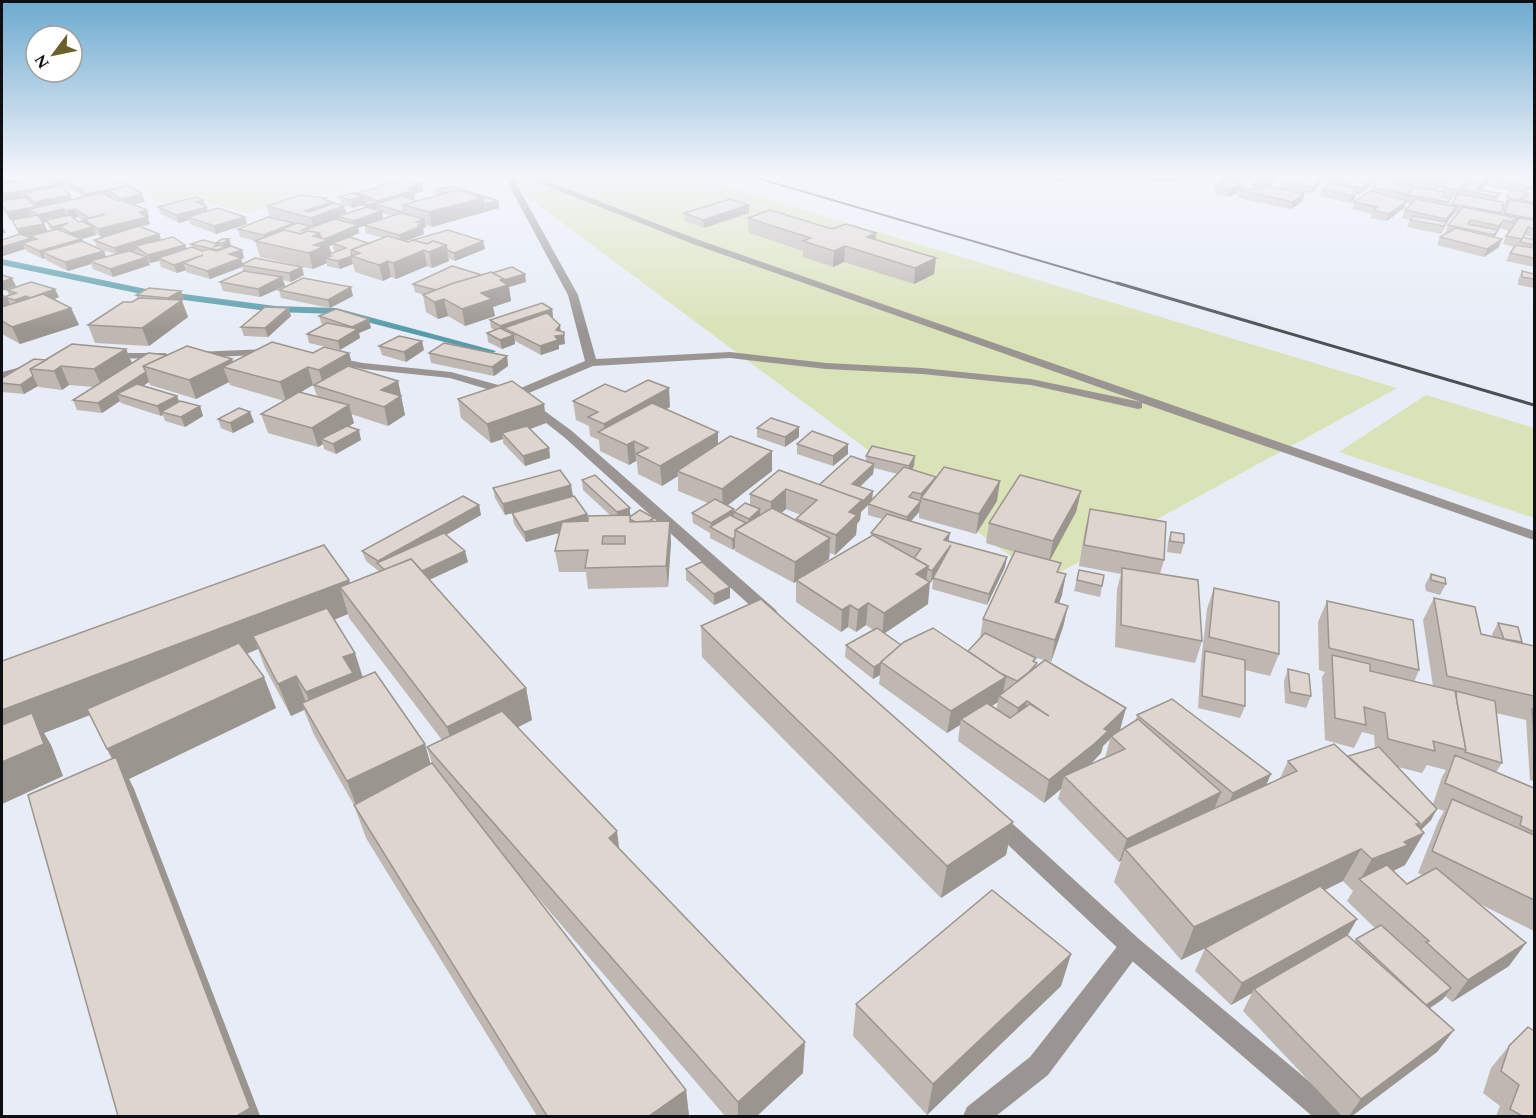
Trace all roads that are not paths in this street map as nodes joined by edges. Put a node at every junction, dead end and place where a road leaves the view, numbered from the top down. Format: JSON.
{"nodes":[{"id":1,"x":536,"y":226,"type":"edge"},
{"id":2,"x":655,"y":226,"type":"edge"},
{"id":3,"x":281,"y":352,"type":"edge"},
{"id":4,"x":316,"y":356,"type":"edge"},
{"id":5,"x":91,"y":357,"type":"edge"},
{"id":6,"x":591,"y":363,"type":"junction"},
{"id":7,"x":38,"y":366,"type":"edge"},
{"id":8,"x":2,"y":376,"type":"edge"},
{"id":9,"x":517,"y":394,"type":"junction"},
{"id":10,"x":1200,"y":418,"type":"junction"},
{"id":11,"x":1534,"y":536,"type":"edge"},
{"id":12,"x":782,"y":625,"type":"edge"},
{"id":13,"x":983,"y":809,"type":"edge"},
{"id":14,"x":1131,"y":946,"type":"junction"},
{"id":15,"x":976,"y":1116,"type":"edge"},
{"id":16,"x":1331,"y":1116,"type":"edge"}],
"edges":[{"from":1,"to":6,"type":"street"},
{"from":2,"to":10,"type":"street"},
{"from":3,"to":5,"type":"street"},
{"from":4,"to":9,"type":"street"},
{"from":6,"to":9,"type":"street"},
{"from":6,"to":10,"type":"street"},
{"from":7,"to":8,"type":"street"},
{"from":9,"to":12,"type":"street"},
{"from":10,"to":11,"type":"street"},
{"from":13,"to":14,"type":"street"},
{"from":14,"to":15,"type":"street"},
{"from":14,"to":16,"type":"street"}]}
